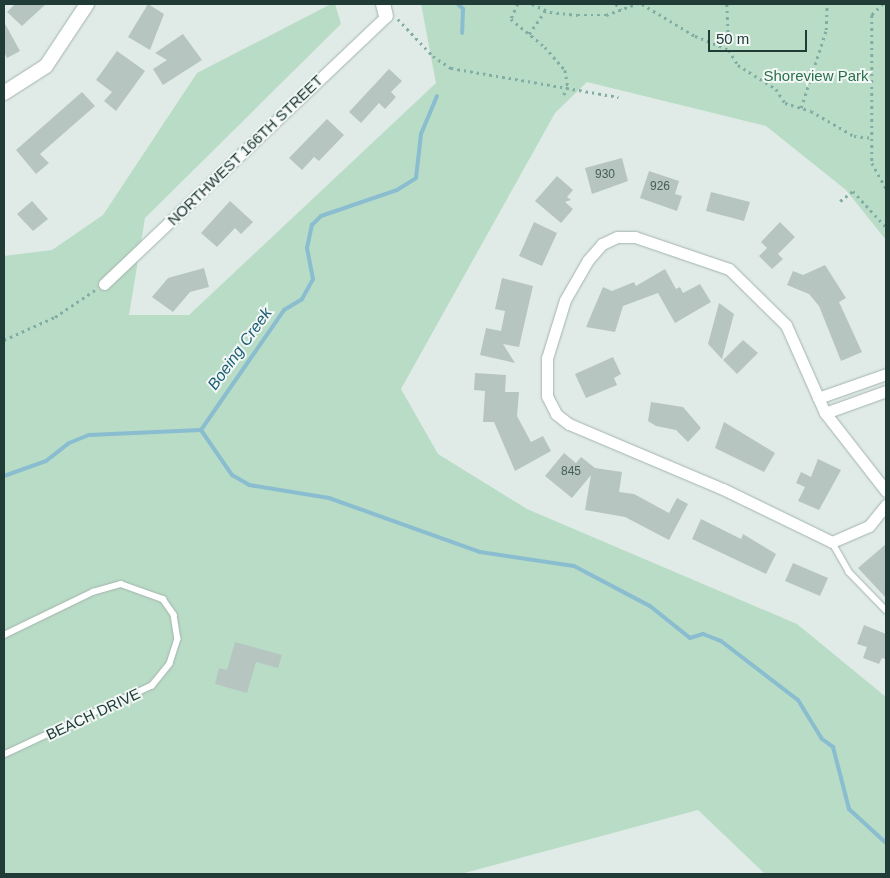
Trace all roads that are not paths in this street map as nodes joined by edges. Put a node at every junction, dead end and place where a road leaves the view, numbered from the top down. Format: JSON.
{"nodes":[{"id":1,"x":87,"y":4,"type":"edge"},
{"id":2,"x":384,"y":10,"type":"edge"},
{"id":3,"x":4,"y":93,"type":"edge"},
{"id":4,"x":104,"y":284,"type":"road end"},
{"id":5,"x":886,"y":374,"type":"edge"},
{"id":6,"x":886,"y":391,"type":"edge"},
{"id":7,"x":818,"y":398,"type":"junction"},
{"id":8,"x":825,"y":413,"type":"junction"},
{"id":9,"x":886,"y":491,"type":"edge"},
{"id":10,"x":886,"y":505,"type":"edge"},
{"id":11,"x":832,"y":542,"type":"junction"},
{"id":12,"x":886,"y":610,"type":"edge"},
{"id":13,"x":4,"y":635,"type":"edge"},
{"id":14,"x":4,"y":755,"type":"edge"}],
"edges":[{"from":1,"to":3,"type":"street"},
{"from":2,"to":4,"type":"street","name":"NORTHWEST 166TH STREET"},
{"from":5,"to":7,"type":"street"},
{"from":6,"to":8,"type":"street"},
{"from":7,"to":8,"type":"street"},
{"from":7,"to":11,"type":"street"},
{"from":8,"to":9,"type":"street"},
{"from":10,"to":11,"type":"street"},
{"from":11,"to":12,"type":"lane"},
{"from":13,"to":14,"type":"lane","name":"BEACH DRIVE"}]}
